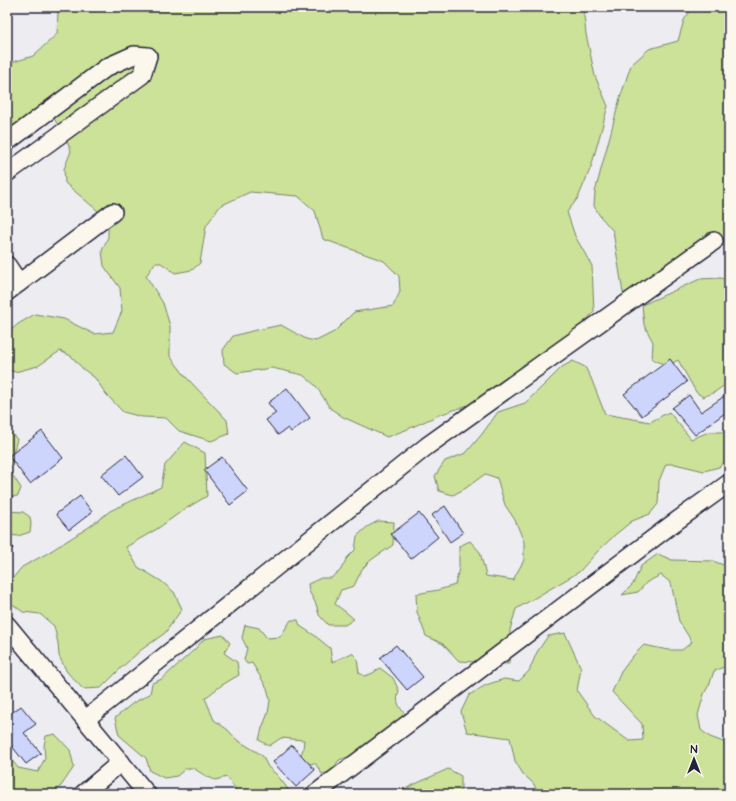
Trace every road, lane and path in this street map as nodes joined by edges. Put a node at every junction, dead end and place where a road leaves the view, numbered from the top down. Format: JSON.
{"nodes":[{"id":1,"x":7,"y":142,"type":"edge"},
{"id":2,"x":7,"y":173,"type":"edge"},
{"id":3,"x":113,"y":212,"type":"dead end"},
{"id":4,"x":714,"y":241,"type":"dead end"},
{"id":5,"x":7,"y":265,"type":"edge"},
{"id":6,"x":13,"y":287,"type":"edge"},
{"id":7,"x":729,"y":482,"type":"edge"},
{"id":8,"x":7,"y":625,"type":"edge"},
{"id":9,"x":86,"y":719,"type":"junction"},
{"id":10,"x":121,"y":762,"type":"junction"},
{"id":11,"x":83,"y":794,"type":"edge"},
{"id":12,"x":147,"y":794,"type":"edge"},
{"id":13,"x":315,"y":794,"type":"edge"}],
"edges":[{"from":1,"to":2,"type":"street"},
{"from":3,"to":6,"type":"street"},
{"from":4,"to":9,"type":"street"},
{"from":5,"to":6,"type":"street"},
{"from":7,"to":13,"type":"street"},
{"from":8,"to":9,"type":"street"},
{"from":9,"to":10,"type":"street"},
{"from":10,"to":11,"type":"street"},
{"from":10,"to":12,"type":"street"}]}
